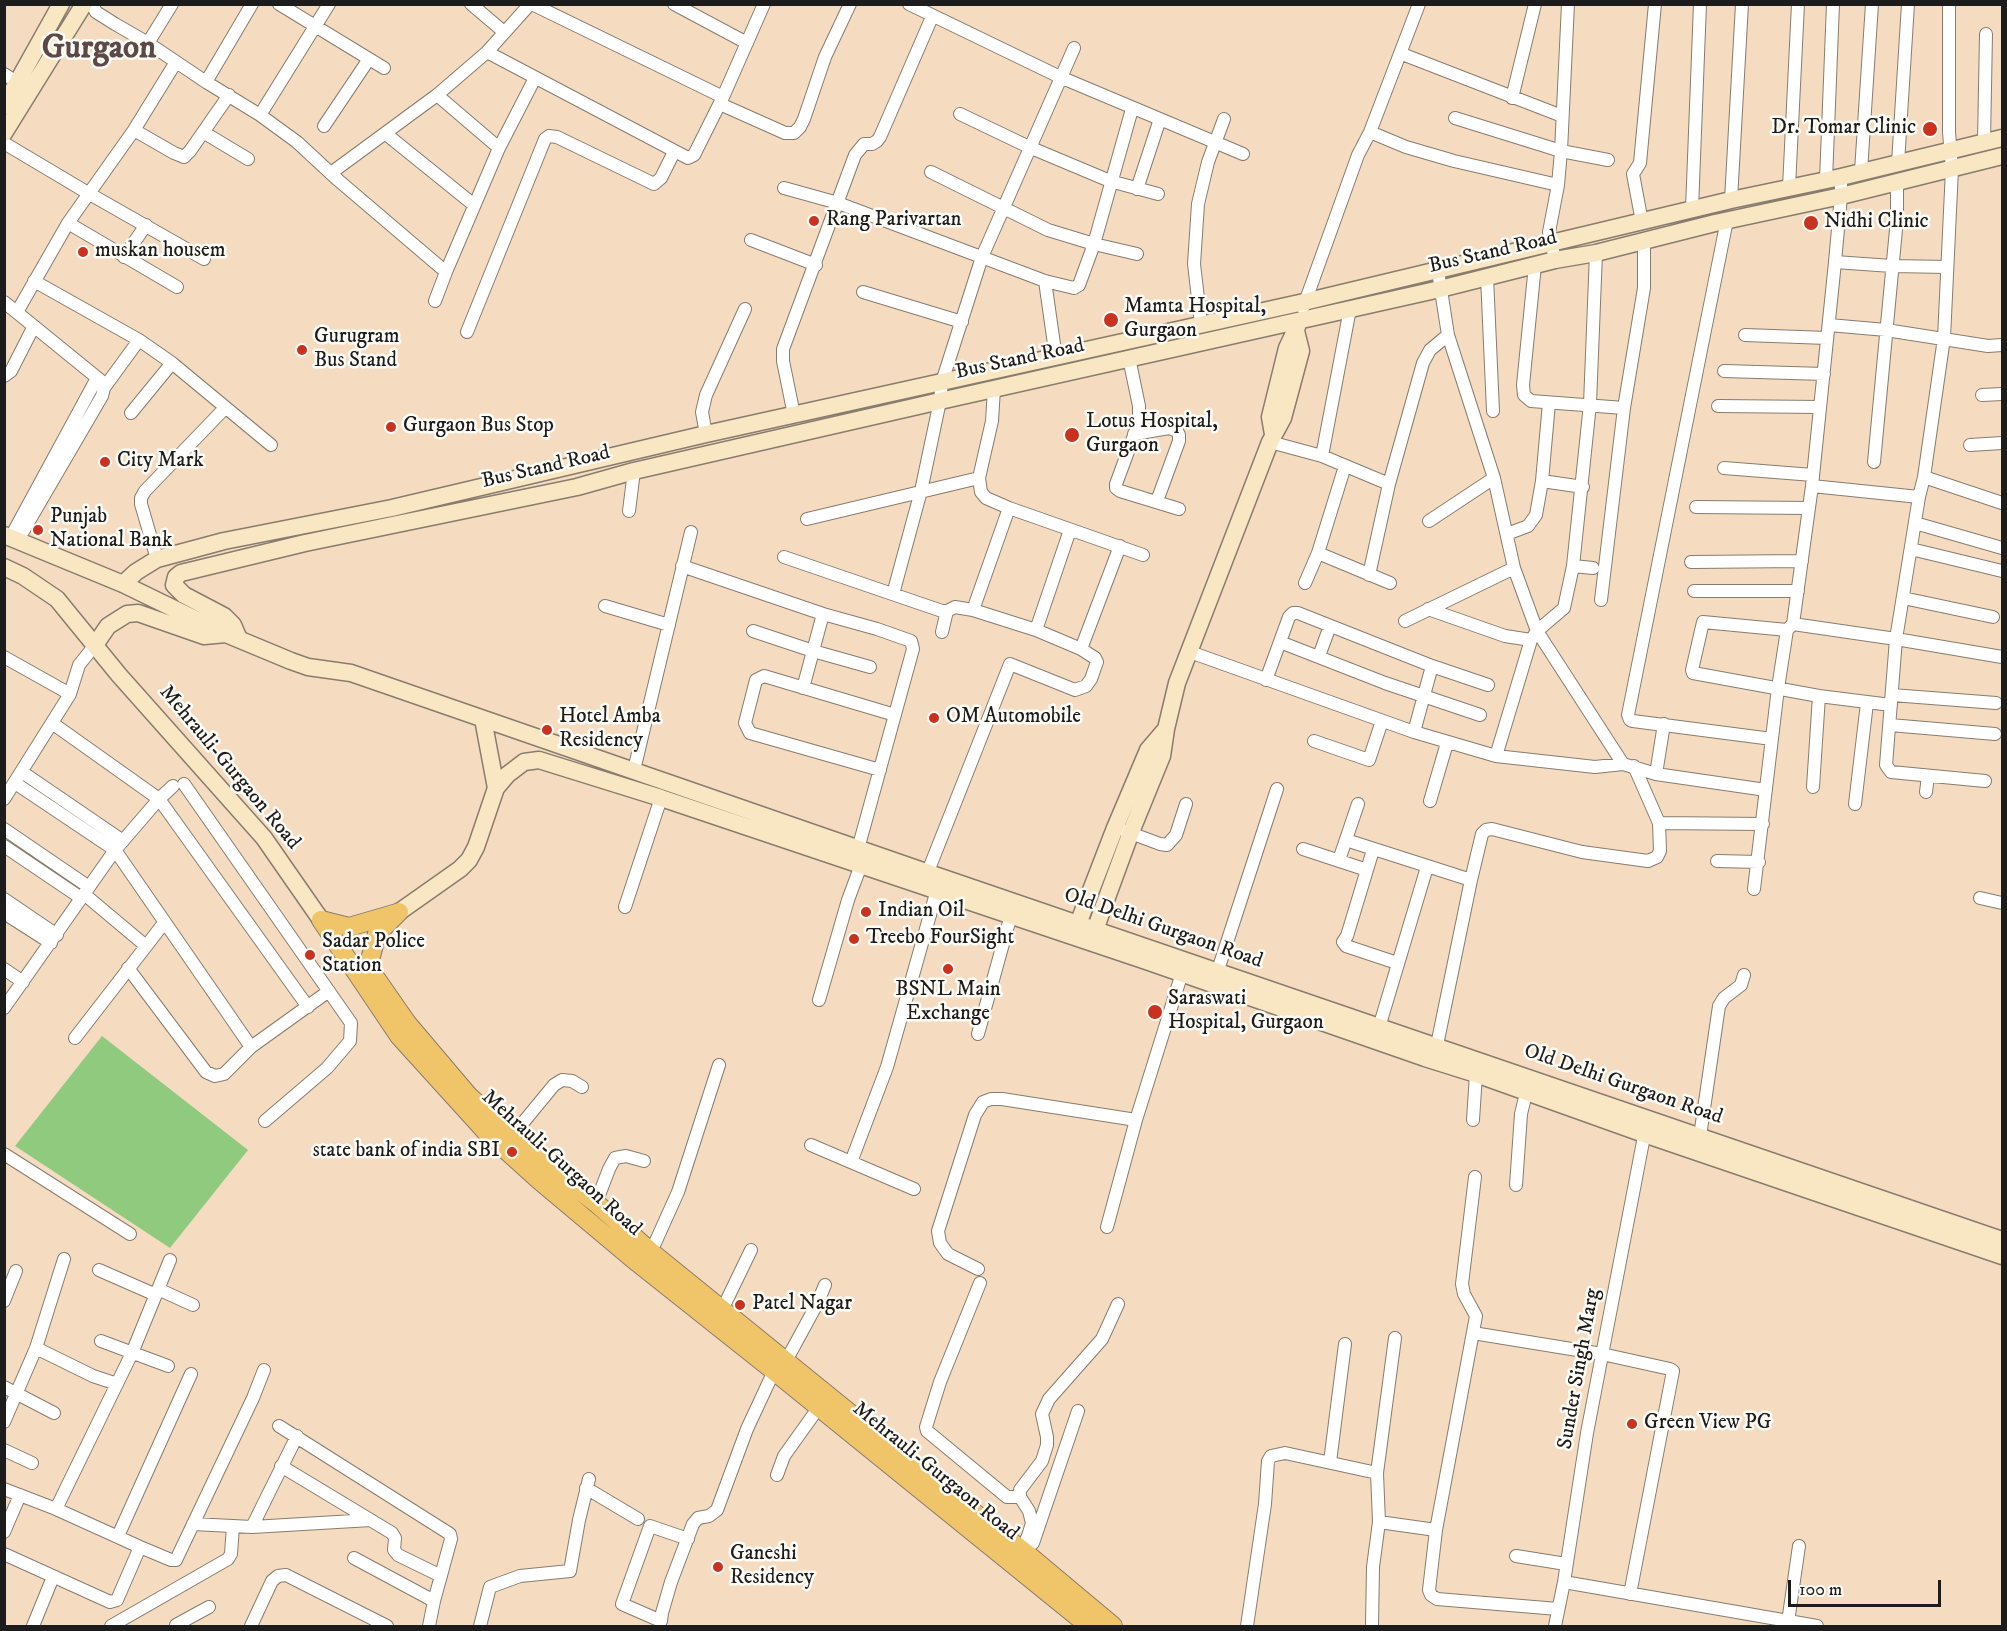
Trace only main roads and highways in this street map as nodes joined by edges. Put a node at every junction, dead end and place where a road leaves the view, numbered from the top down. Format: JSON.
{"nodes":[{"id":1,"x":736,"y":1331,"type":"junction"},
{"id":2,"x":780,"y":1366,"type":"junction"},
{"id":3,"x":1026,"y":1558,"type":"junction"},
{"id":4,"x":1089,"y":1626,"type":"edge"},
{"id":5,"x":1113,"y":1626,"type":"edge"}],
"edges":[{"from":1,"to":1,"type":"main road","name":"Mehrauli-Gurgaon Road"},
{"from":1,"to":2,"type":"main road","name":"Mehrauli-Gurgaon Road"},
{"from":2,"to":3,"type":"main road","name":"Mehrauli-Gurgaon Road"},
{"from":2,"to":3,"type":"main road","name":"Mehrauli-Gurgaon Road"},
{"from":3,"to":4,"type":"main road","name":"Mehrauli-Gurgaon Road"},
{"from":3,"to":5,"type":"main road","name":"Mehrauli-Gurgaon Road"}]}
